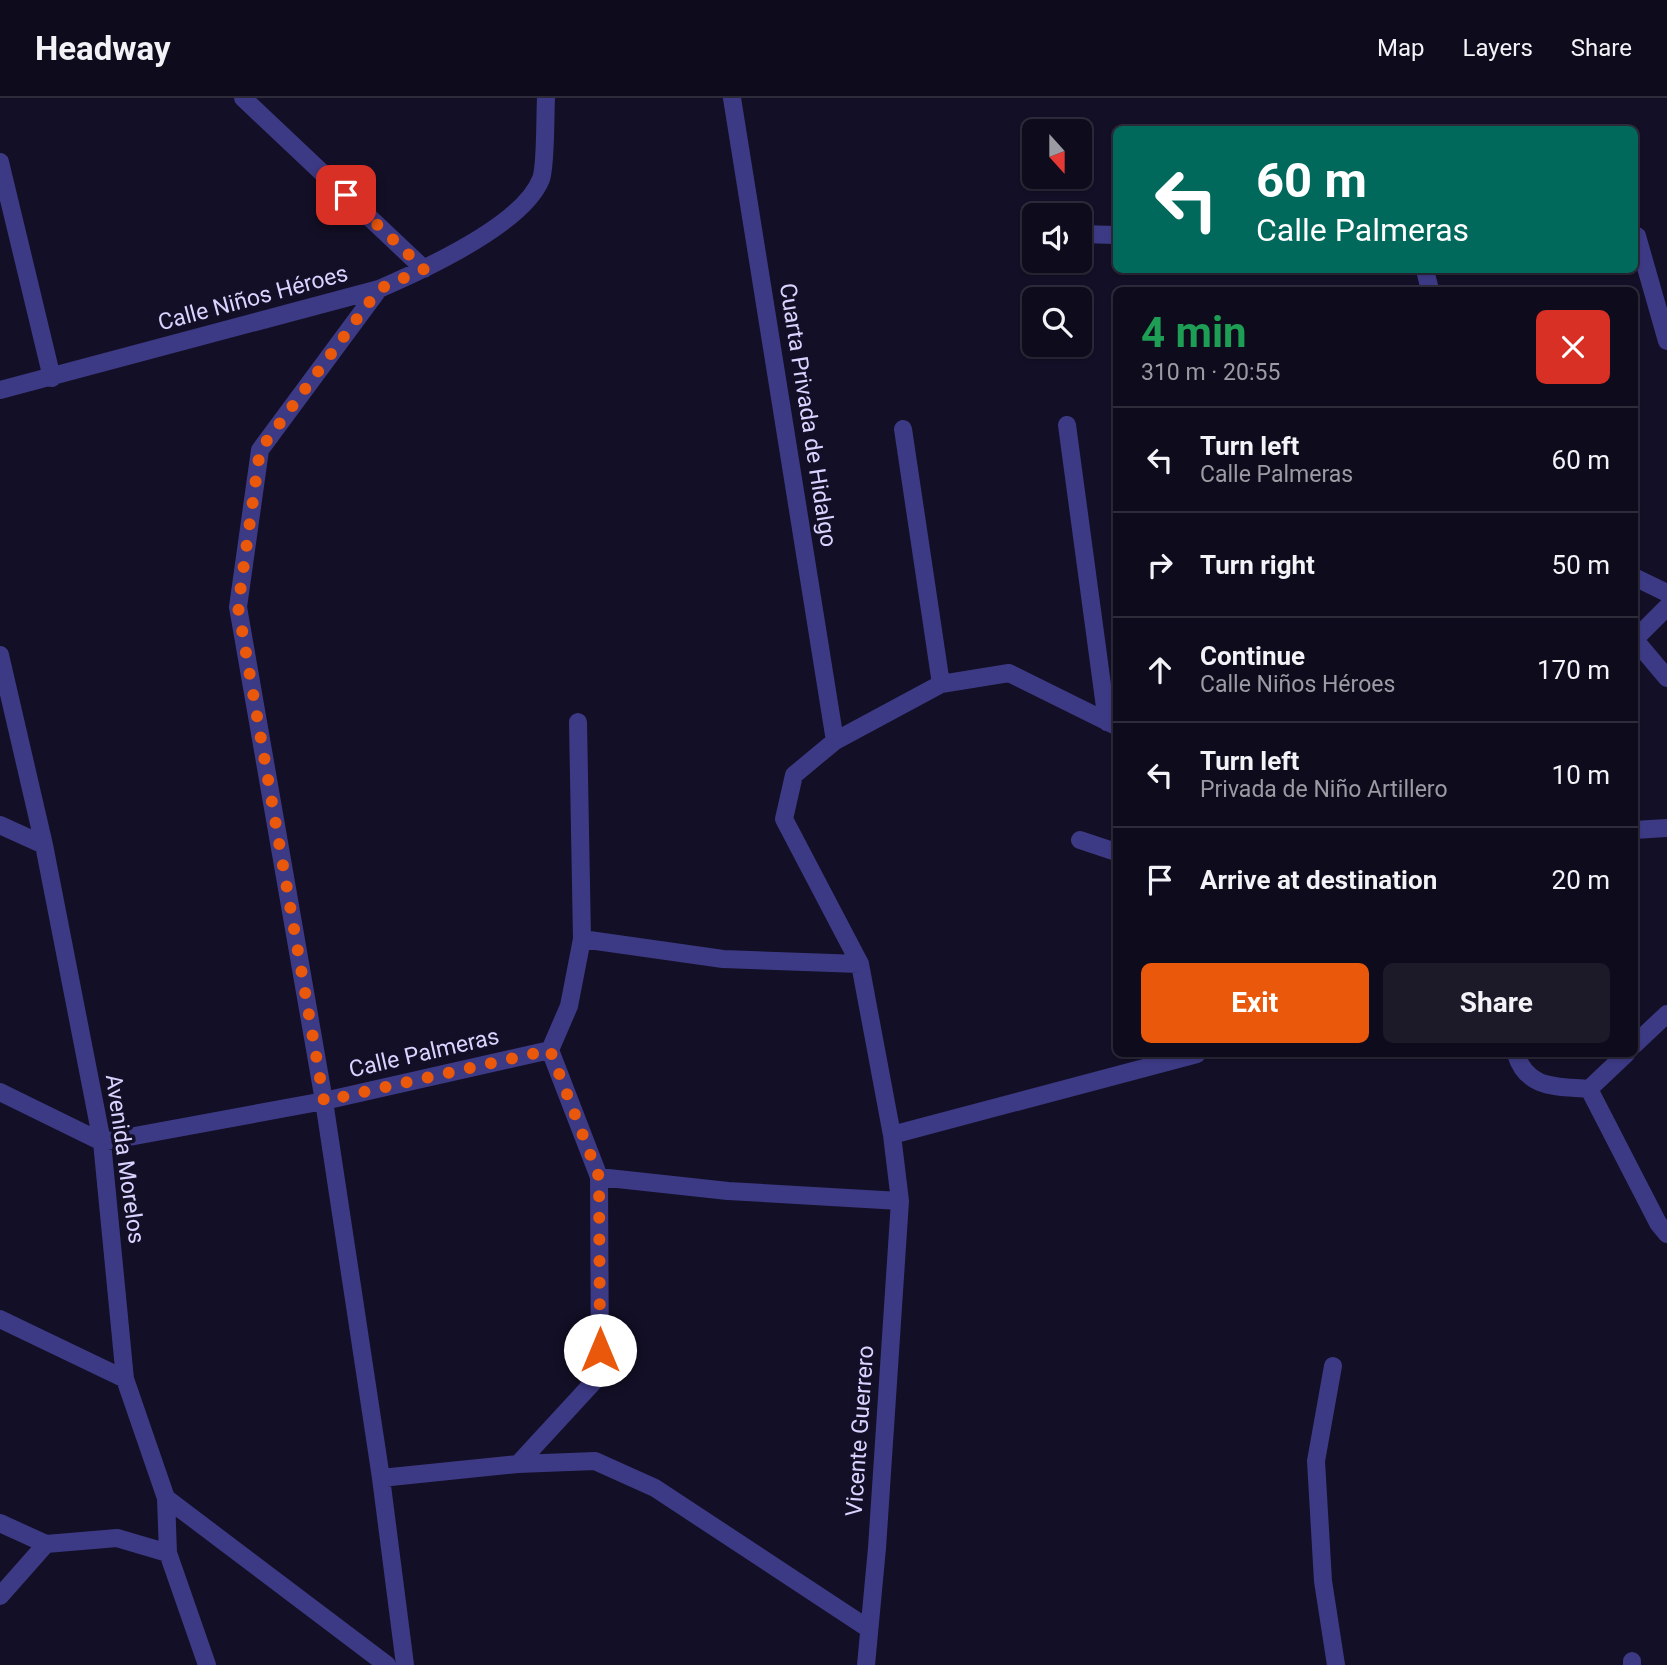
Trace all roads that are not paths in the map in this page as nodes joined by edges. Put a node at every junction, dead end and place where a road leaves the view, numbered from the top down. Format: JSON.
{"nodes":[{"id":1,"x":243,"y":98,"type":"edge"},
{"id":2,"x":546,"y":98,"type":"edge"},
{"id":3,"x":732,"y":98,"type":"edge"},
{"id":4,"x":0,"y":162,"type":"edge"},
{"id":5,"x":1092,"y":234,"type":"edge"},
{"id":6,"x":1113,"y":235,"type":"edge"},
{"id":7,"x":1638,"y":240,"type":"edge"},
{"id":8,"x":424,"y":269,"type":"junction"},
{"id":9,"x":379,"y":289,"type":"junction"},
{"id":10,"x":1667,"y":341,"type":"edge"},
{"id":11,"x":52,"y":378,"type":"junction"},
{"id":12,"x":0,"y":390,"type":"edge"},
{"id":13,"x":1067,"y":425,"type":"dead end"},
{"id":14,"x":903,"y":429,"type":"dead end"},
{"id":15,"x":1638,"y":580,"type":"edge"},
{"id":16,"x":1667,"y":593,"type":"edge"},
{"id":17,"x":1667,"y":607,"type":"edge"},
{"id":18,"x":1638,"y":637,"type":"edge"},
{"id":19,"x":1638,"y":644,"type":"edge"},
{"id":20,"x":0,"y":656,"type":"edge"},
{"id":21,"x":1667,"y":678,"type":"edge"},
{"id":22,"x":941,"y":684,"type":"junction"},
{"id":23,"x":578,"y":722,"type":"dead end"},
{"id":24,"x":1112,"y":724,"type":"edge"},
{"id":25,"x":835,"y":741,"type":"junction"},
{"id":26,"x":0,"y":825,"type":"edge"},
{"id":27,"x":1667,"y":828,"type":"edge"},
{"id":28,"x":1638,"y":831,"type":"edge"},
{"id":29,"x":1080,"y":840,"type":"dead end"},
{"id":30,"x":44,"y":845,"type":"junction"},
{"id":31,"x":1113,"y":851,"type":"edge"},
{"id":32,"x":582,"y":939,"type":"junction"},
{"id":33,"x":860,"y":964,"type":"junction"},
{"id":34,"x":1667,"y":1014,"type":"edge"},
{"id":35,"x":1638,"y":1041,"type":"edge"},
{"id":36,"x":550,"y":1050,"type":"junction"},
{"id":37,"x":1186,"y":1057,"type":"edge"},
{"id":38,"x":1517,"y":1057,"type":"edge"},
{"id":39,"x":1623,"y":1057,"type":"edge"},
{"id":40,"x":1589,"y":1089,"type":"junction"},
{"id":41,"x":0,"y":1092,"type":"edge"},
{"id":42,"x":324,"y":1101,"type":"junction"},
{"id":43,"x":892,"y":1135,"type":"junction"},
{"id":44,"x":102,"y":1142,"type":"junction"},
{"id":45,"x":599,"y":1177,"type":"junction"},
{"id":46,"x":900,"y":1201,"type":"junction"},
{"id":47,"x":1664,"y":1224,"type":"edge"},
{"id":48,"x":0,"y":1320,"type":"edge"},
{"id":49,"x":1334,"y":1366,"type":"dead end"},
{"id":50,"x":125,"y":1379,"type":"junction"},
{"id":51,"x":518,"y":1464,"type":"junction"},
{"id":52,"x":381,"y":1478,"type":"junction"},
{"id":53,"x":166,"y":1498,"type":"junction"},
{"id":54,"x":0,"y":1523,"type":"edge"},
{"id":55,"x":46,"y":1544,"type":"junction"},
{"id":56,"x":168,"y":1553,"type":"junction"},
{"id":57,"x":0,"y":1597,"type":"edge"},
{"id":58,"x":869,"y":1629,"type":"junction"},
{"id":59,"x":207,"y":1665,"type":"edge"},
{"id":60,"x":387,"y":1665,"type":"edge"},
{"id":61,"x":405,"y":1665,"type":"edge"},
{"id":62,"x":866,"y":1665,"type":"edge"},
{"id":63,"x":1336,"y":1665,"type":"edge"}],
"edges":[{"from":1,"to":8,"type":"street"},
{"from":2,"to":8,"type":"street","name":"Calle Niños Héroes"},
{"from":3,"to":25,"type":"street","name":"Cuarta Privada de Hidalgo"},
{"from":4,"to":11,"type":"street"},
{"from":5,"to":6,"type":"street"},
{"from":7,"to":10,"type":"street"},
{"from":8,"to":9,"type":"street","name":"Calle Niños Héroes"},
{"from":9,"to":11,"type":"street","name":"Calle Niños Héroes"},
{"from":9,"to":42,"type":"street"},
{"from":11,"to":12,"type":"street","name":"Calle Niños Héroes"},
{"from":13,"to":24,"type":"street"},
{"from":14,"to":22,"type":"street"},
{"from":15,"to":16,"type":"street"},
{"from":17,"to":18,"type":"street"},
{"from":19,"to":21,"type":"street"},
{"from":20,"to":30,"type":"street","name":"Avenida Morelos"},
{"from":22,"to":24,"type":"street","name":"Vicente Guerrero"},
{"from":22,"to":25,"type":"street","name":"Vicente Guerrero"},
{"from":23,"to":32,"type":"street"},
{"from":25,"to":33,"type":"street","name":"Vicente Guerrero"},
{"from":26,"to":30,"type":"street"},
{"from":27,"to":28,"type":"street"},
{"from":29,"to":31,"type":"street"},
{"from":30,"to":44,"type":"street","name":"Avenida Morelos"},
{"from":32,"to":33,"type":"street"},
{"from":32,"to":36,"type":"street"},
{"from":33,"to":43,"type":"street","name":"Vicente Guerrero"},
{"from":34,"to":35,"type":"street"},
{"from":36,"to":42,"type":"street","name":"Calle Palmeras"},
{"from":36,"to":45,"type":"street"},
{"from":37,"to":43,"type":"street"},
{"from":38,"to":40,"type":"street"},
{"from":39,"to":40,"type":"street"},
{"from":40,"to":47,"type":"street"},
{"from":41,"to":44,"type":"street"},
{"from":42,"to":44,"type":"street","name":"Calle Palmeras"},
{"from":42,"to":52,"type":"street"},
{"from":43,"to":46,"type":"street","name":"Vicente Guerrero"},
{"from":44,"to":50,"type":"street","name":"Avenida Morelos"},
{"from":45,"to":46,"type":"street"},
{"from":45,"to":51,"type":"street"},
{"from":46,"to":58,"type":"street","name":"Vicente Guerrero"},
{"from":48,"to":50,"type":"street"},
{"from":49,"to":63,"type":"street"},
{"from":50,"to":53,"type":"street","name":"Avenida Morelos"},
{"from":51,"to":52,"type":"street"},
{"from":51,"to":58,"type":"street"},
{"from":52,"to":61,"type":"street"},
{"from":53,"to":56,"type":"street","name":"Avenida Morelos"},
{"from":53,"to":60,"type":"street"},
{"from":54,"to":55,"type":"street"},
{"from":55,"to":56,"type":"street"},
{"from":55,"to":57,"type":"street"},
{"from":56,"to":59,"type":"street","name":"Avenida Morelos"},
{"from":58,"to":62,"type":"street","name":"Vicente Guerrero"}]}
